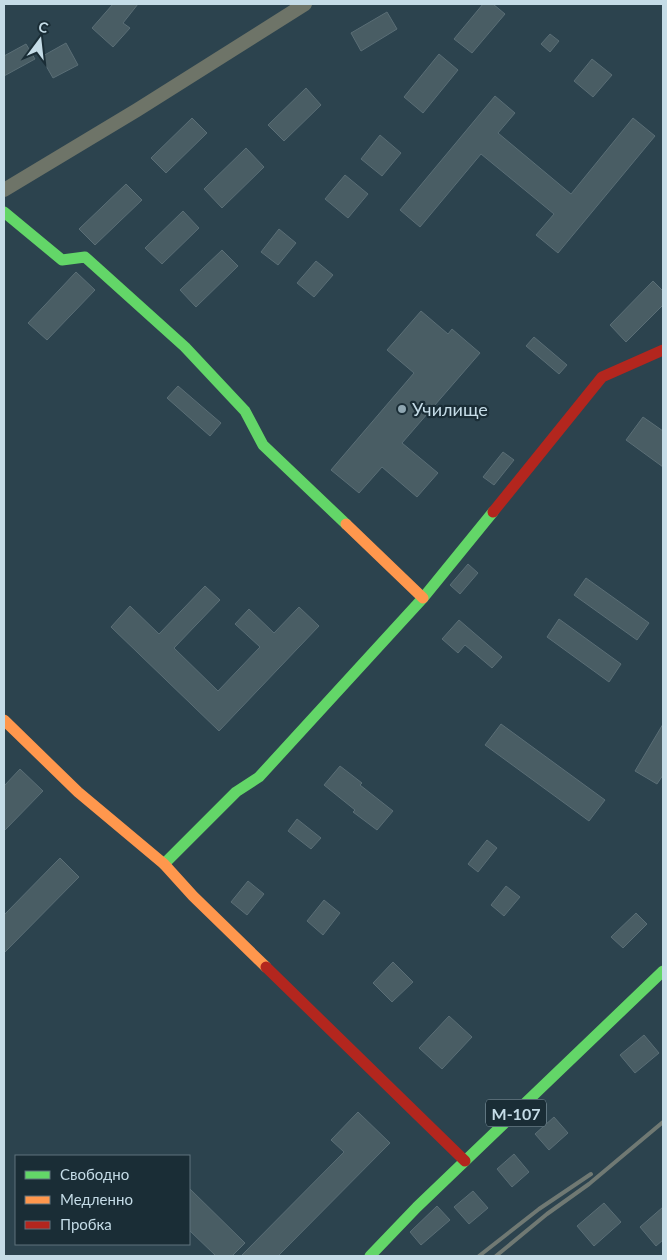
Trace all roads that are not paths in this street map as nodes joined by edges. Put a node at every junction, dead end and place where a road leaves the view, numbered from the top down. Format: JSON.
{"nodes":[{"id":1,"x":305,"y":4,"type":"edge"},
{"id":2,"x":4,"y":190,"type":"edge"},
{"id":3,"x":4,"y":212,"type":"edge"},
{"id":4,"x":663,"y":350,"type":"edge"},
{"id":5,"x":423,"y":598,"type":"junction"},
{"id":6,"x":4,"y":720,"type":"edge"},
{"id":7,"x":164,"y":864,"type":"junction"},
{"id":8,"x":663,"y":971,"type":"edge"},
{"id":9,"x":465,"y":1161,"type":"junction"},
{"id":10,"x":370,"y":1256,"type":"edge"}],
"edges":[{"from":1,"to":2,"type":"street"},
{"from":3,"to":5,"type":"street"},
{"from":4,"to":5,"type":"street"},
{"from":5,"to":7,"type":"street"},
{"from":6,"to":7,"type":"street"},
{"from":7,"to":9,"type":"street"},
{"from":8,"to":9,"type":"street","number":"М-107"},
{"from":9,"to":10,"type":"street","number":"М-107"}]}
